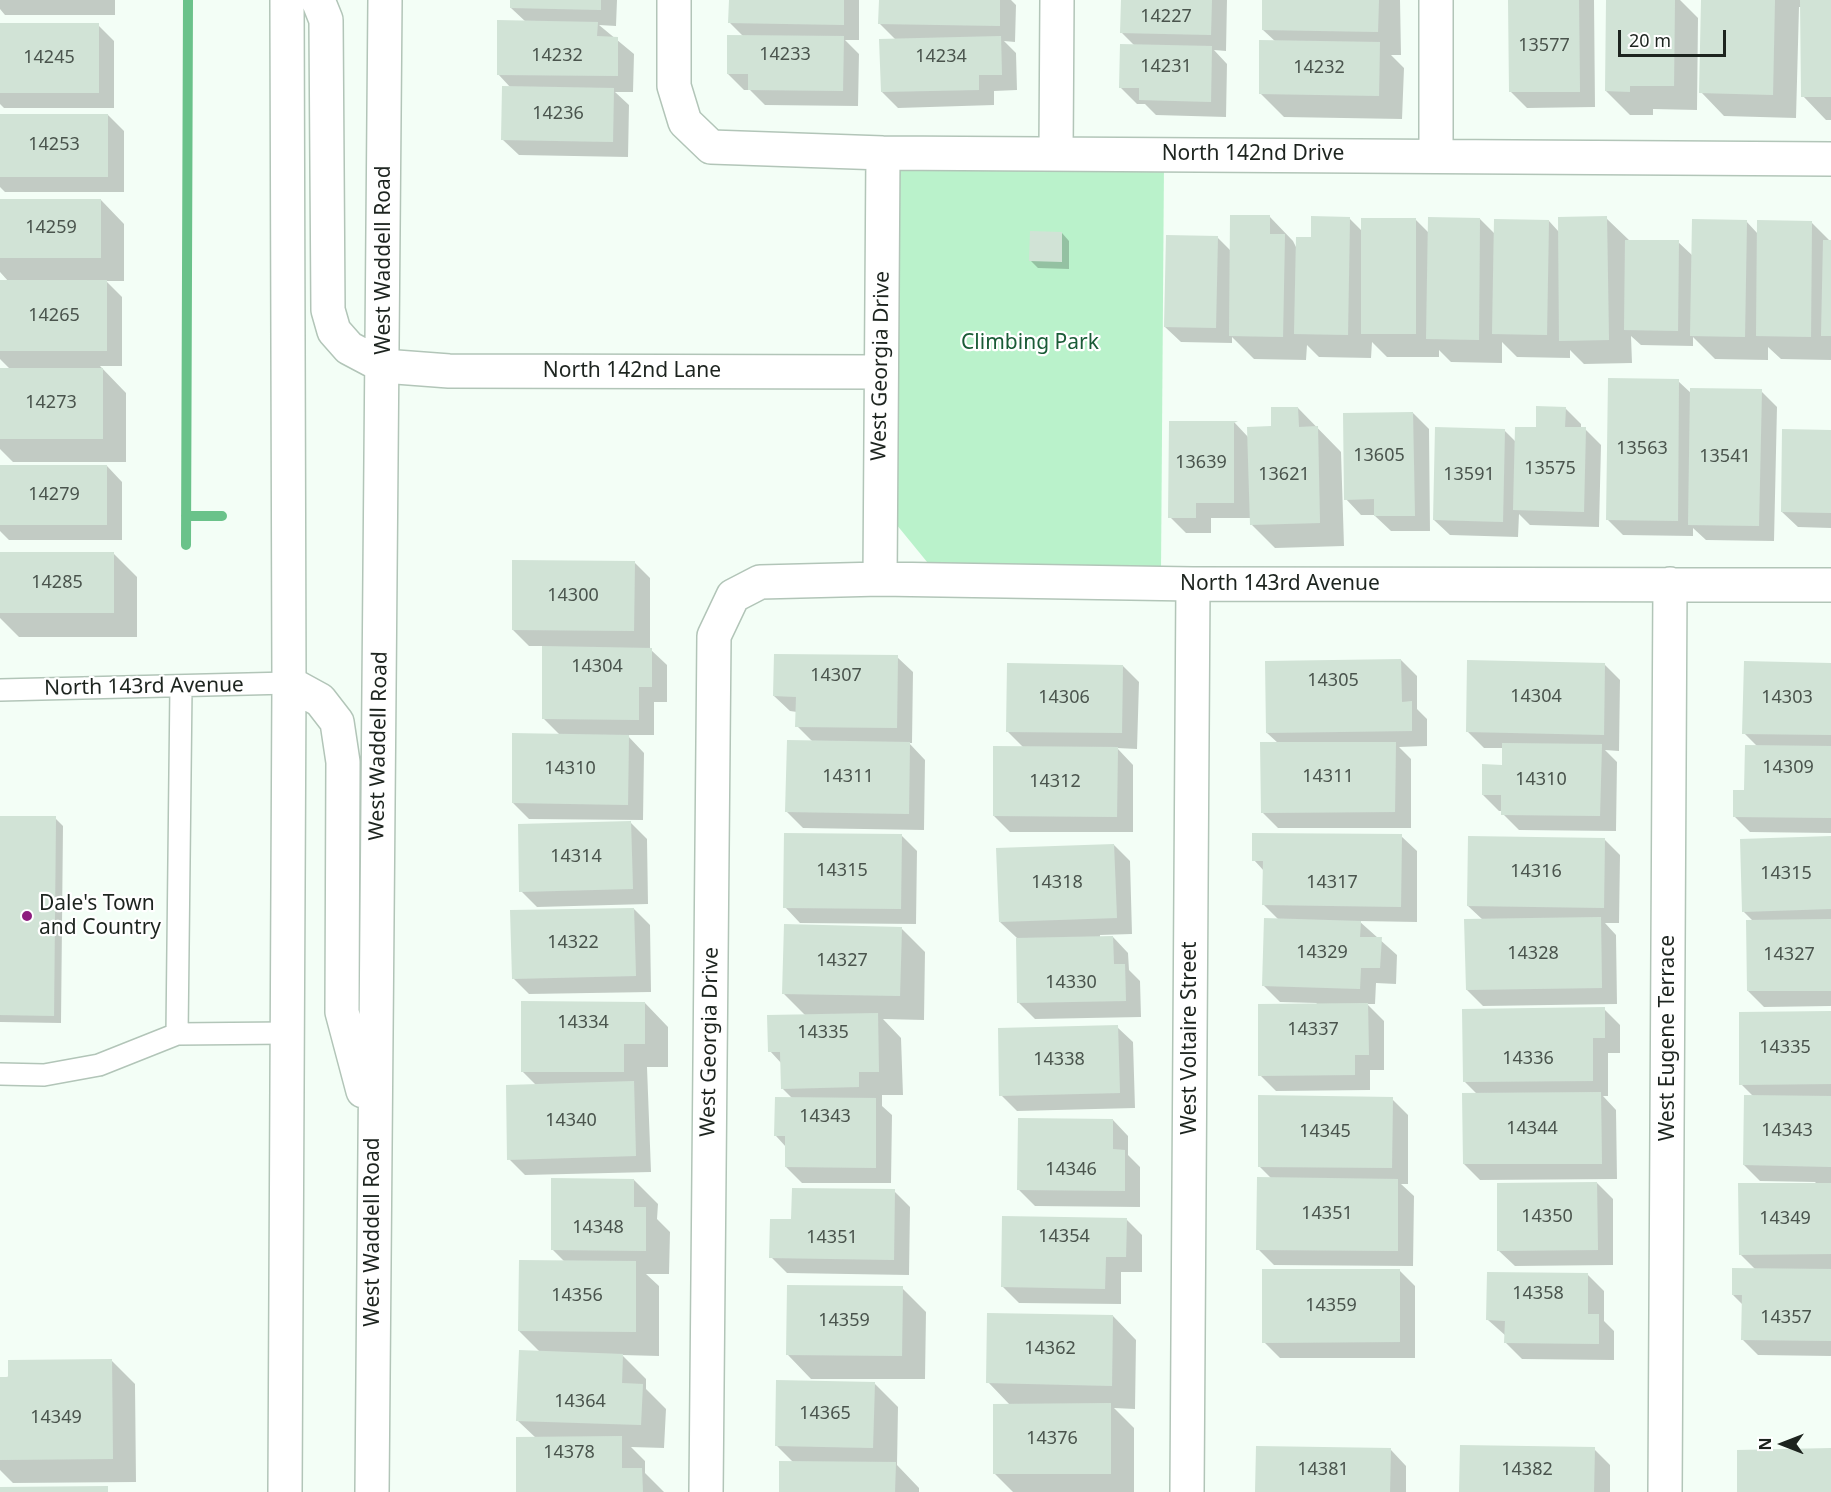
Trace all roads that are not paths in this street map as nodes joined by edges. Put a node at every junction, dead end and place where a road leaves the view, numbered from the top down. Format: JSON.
{"nodes":[{"id":1,"x":286,"y":0,"type":"edge"},
{"id":2,"x":318,"y":0,"type":"edge"},
{"id":3,"x":385,"y":0,"type":"edge"},
{"id":4,"x":674,"y":0,"type":"edge"},
{"id":5,"x":1057,"y":0,"type":"edge"},
{"id":6,"x":1436,"y":0,"type":"edge"},
{"id":7,"x":1056,"y":152,"type":"junction"},
{"id":8,"x":883,"y":153,"type":"junction"},
{"id":9,"x":1436,"y":155,"type":"junction"},
{"id":10,"x":1831,"y":159,"type":"edge"},
{"id":11,"x":383,"y":366,"type":"junction"},
{"id":12,"x":881,"y":372,"type":"junction"},
{"id":13,"x":880,"y":579,"type":"junction"},
{"id":14,"x":1193,"y":584,"type":"junction"},
{"id":15,"x":1670,"y":584,"type":"junction"},
{"id":16,"x":1831,"y":585,"type":"edge"},
{"id":17,"x":733,"y":596,"type":"joint"},
{"id":18,"x":289,"y":683,"type":"junction"},
{"id":19,"x":181,"y":687,"type":"junction"},
{"id":20,"x":0,"y":690,"type":"edge"},
{"id":21,"x":288,"y":1033,"type":"junction"},
{"id":22,"x":177,"y":1034,"type":"junction"},
{"id":23,"x":0,"y":1074,"type":"edge"},
{"id":24,"x":374,"y":1131,"type":"junction"},
{"id":25,"x":285,"y":1492,"type":"edge"},
{"id":26,"x":372,"y":1492,"type":"edge"},
{"id":27,"x":706,"y":1492,"type":"edge"},
{"id":28,"x":1187,"y":1492,"type":"edge"},
{"id":29,"x":1665,"y":1492,"type":"edge"}],
"edges":[{"from":1,"to":18,"type":"street"},
{"from":2,"to":11,"type":"street"},
{"from":3,"to":11,"type":"street","name":"West Waddell Road"},
{"from":4,"to":8,"type":"street","name":"North 142nd Drive"},
{"from":5,"to":7,"type":"street"},
{"from":6,"to":9,"type":"street"},
{"from":7,"to":8,"type":"street","name":"North 142nd Drive"},
{"from":7,"to":9,"type":"street","name":"North 142nd Drive"},
{"from":8,"to":12,"type":"street","name":"West Georgia Drive"},
{"from":9,"to":10,"type":"street","name":"North 142nd Drive"},
{"from":11,"to":12,"type":"street","name":"North 142nd Lane"},
{"from":11,"to":24,"type":"street","name":"West Waddell Road"},
{"from":12,"to":13,"type":"street","name":"West Georgia Drive"},
{"from":13,"to":14,"type":"street","name":"North 143rd Avenue"},
{"from":13,"to":17,"type":"street","name":"North 143rd Avenue"},
{"from":14,"to":15,"type":"street","name":"North 143rd Avenue"},
{"from":14,"to":28,"type":"street","name":"West Voltaire Street"},
{"from":15,"to":16,"type":"street","name":"North 143rd Avenue"},
{"from":15,"to":29,"type":"street","name":"West Eugene Terrace"},
{"from":17,"to":27,"type":"street","name":"West Georgia Drive"},
{"from":18,"to":19,"type":"lane","name":"North 143rd Avenue"},
{"from":18,"to":21,"type":"street"},
{"from":18,"to":24,"type":"street"},
{"from":19,"to":20,"type":"lane","name":"North 143rd Avenue"},
{"from":19,"to":22,"type":"lane"},
{"from":21,"to":22,"type":"lane"},
{"from":21,"to":25,"type":"street"},
{"from":22,"to":23,"type":"lane"},
{"from":24,"to":26,"type":"street","name":"West Waddell Road"}]}
